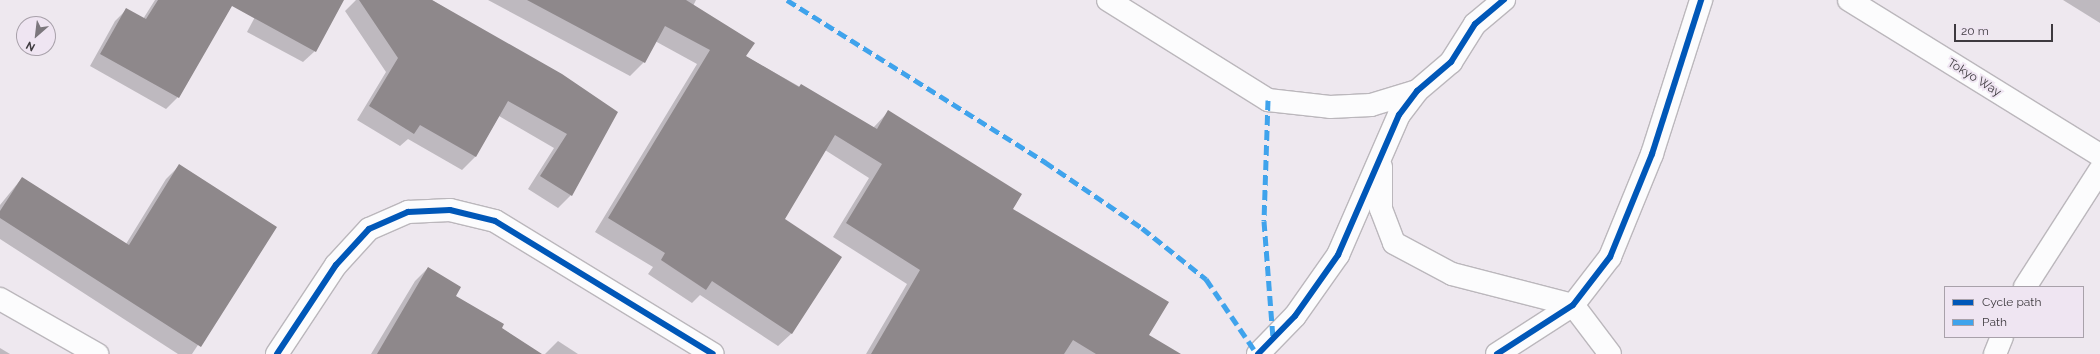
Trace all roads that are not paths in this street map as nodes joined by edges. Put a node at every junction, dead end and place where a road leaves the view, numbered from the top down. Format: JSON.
{"nodes":[{"id":1,"x":1108,"y":0,"type":"edge"},
{"id":2,"x":1504,"y":0,"type":"edge"},
{"id":3,"x":1701,"y":0,"type":"edge"},
{"id":4,"x":1849,"y":0,"type":"edge"},
{"id":5,"x":1417,"y":91,"type":"junction"},
{"id":6,"x":2100,"y":155,"type":"edge"},
{"id":7,"x":1381,"y":159,"type":"junction"},
{"id":8,"x":2100,"y":170,"type":"edge"},
{"id":9,"x":2026,"y":286,"type":"edge"},
{"id":10,"x":0,"y":299,"type":"edge"},
{"id":11,"x":1573,"y":305,"type":"junction"},
{"id":12,"x":2002,"y":338,"type":"edge"},
{"id":13,"x":97,"y":354,"type":"edge"},
{"id":14,"x":277,"y":354,"type":"edge"},
{"id":15,"x":713,"y":354,"type":"edge"},
{"id":16,"x":1258,"y":354,"type":"edge"},
{"id":17,"x":1497,"y":354,"type":"edge"},
{"id":18,"x":1610,"y":354,"type":"edge"},
{"id":19,"x":1995,"y":354,"type":"edge"}],
"edges":[{"from":1,"to":5,"type":"street"},
{"from":2,"to":5,"type":"street"},
{"from":3,"to":11,"type":"street"},
{"from":4,"to":6,"type":"street","name":"Tokyo Way"},
{"from":5,"to":7,"type":"street"},
{"from":7,"to":11,"type":"street"},
{"from":7,"to":16,"type":"street"},
{"from":8,"to":9,"type":"street"},
{"from":10,"to":13,"type":"street"},
{"from":11,"to":17,"type":"street"},
{"from":11,"to":18,"type":"street"},
{"from":12,"to":19,"type":"street"},
{"from":14,"to":15,"type":"street"}]}
